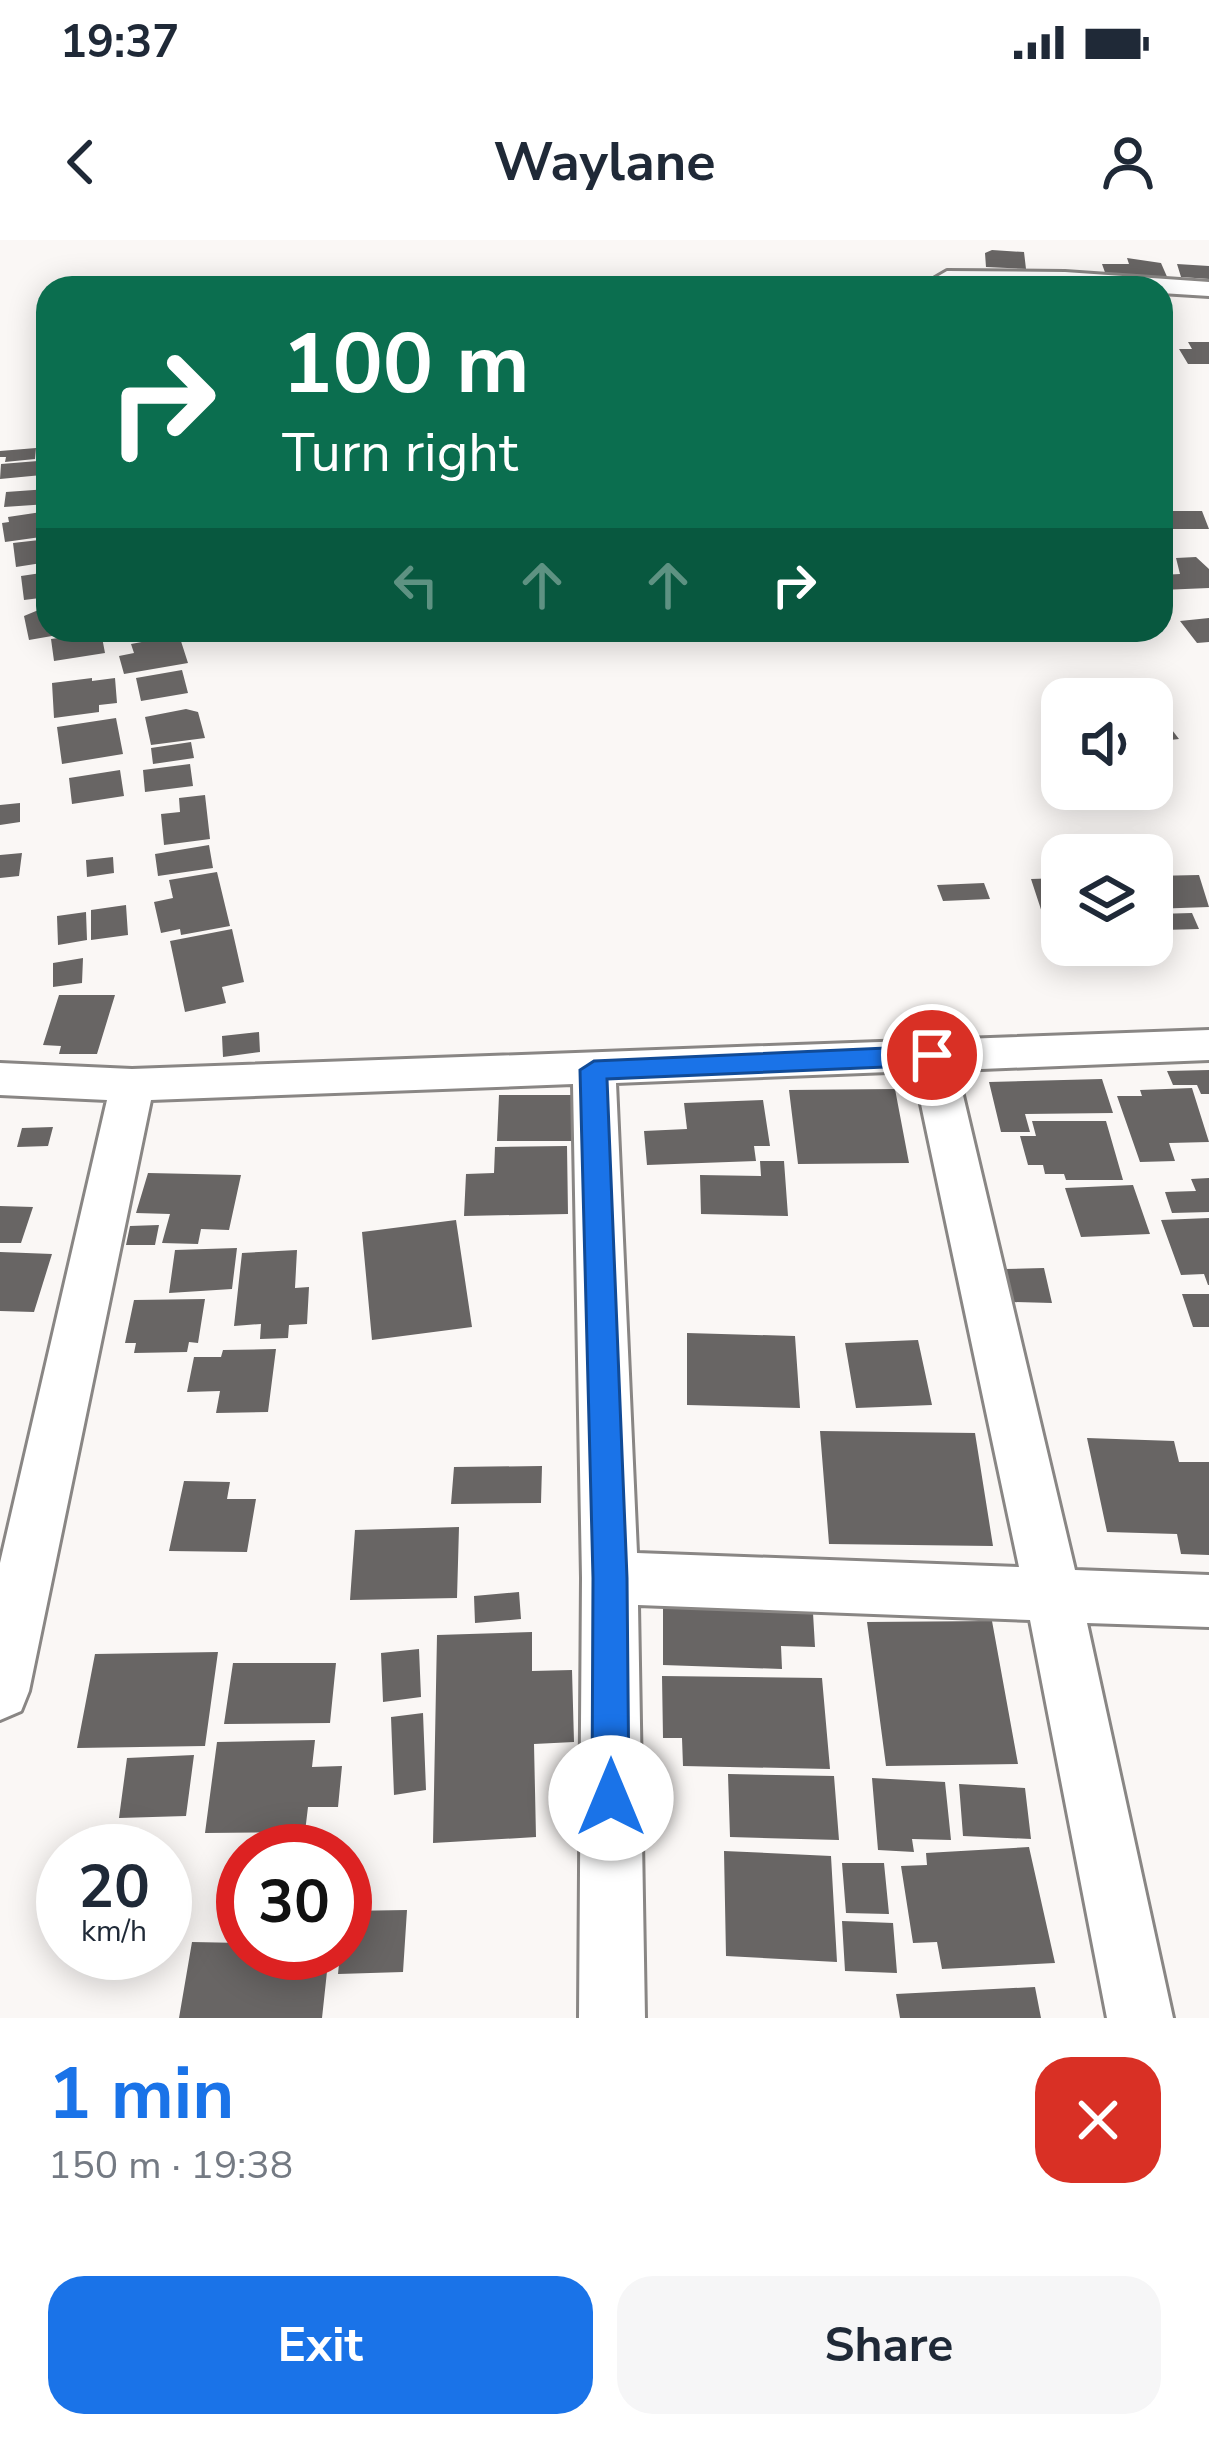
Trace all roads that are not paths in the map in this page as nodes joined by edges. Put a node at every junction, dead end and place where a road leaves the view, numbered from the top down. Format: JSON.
{"nodes":[{"id":1,"x":1173,"y":286,"type":"edge"},
{"id":2,"x":1209,"y":289,"type":"edge"},
{"id":3,"x":1209,"y":1045,"type":"edge"},
{"id":4,"x":932,"y":1055,"type":"junction"},
{"id":5,"x":594,"y":1070,"type":"junction"},
{"id":6,"x":0,"y":1079,"type":"edge"},
{"id":7,"x":133,"y":1084,"type":"junction"},
{"id":8,"x":610,"y":1578,"type":"junction"},
{"id":9,"x":1053,"y":1595,"type":"junction"},
{"id":10,"x":1209,"y":1601,"type":"edge"},
{"id":11,"x":0,"y":1690,"type":"edge"},
{"id":12,"x":612,"y":2018,"type":"edge"},
{"id":13,"x":1140,"y":2018,"type":"edge"}],
"edges":[{"from":1,"to":2,"type":"street"},
{"from":3,"to":4,"type":"street"},
{"from":4,"to":5,"type":"street"},
{"from":4,"to":9,"type":"street"},
{"from":5,"to":7,"type":"street"},
{"from":5,"to":8,"type":"street"},
{"from":6,"to":7,"type":"street"},
{"from":7,"to":11,"type":"street"},
{"from":8,"to":9,"type":"street"},
{"from":8,"to":12,"type":"street"},
{"from":9,"to":10,"type":"street"},
{"from":9,"to":13,"type":"street"}]}
